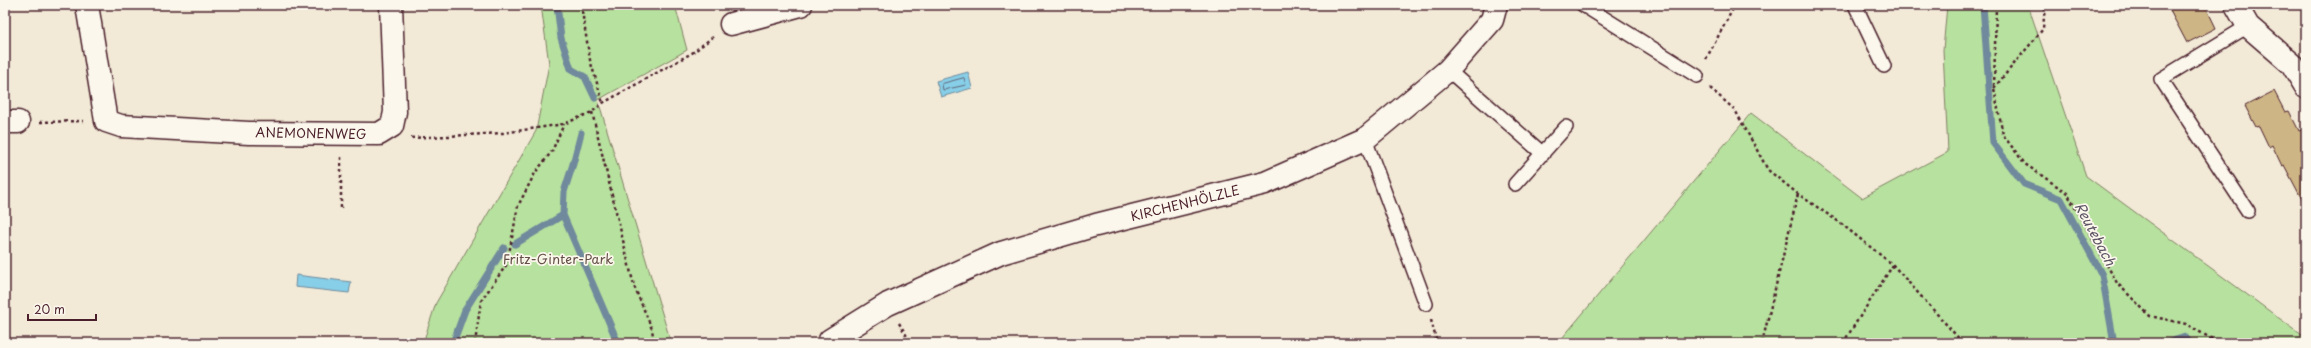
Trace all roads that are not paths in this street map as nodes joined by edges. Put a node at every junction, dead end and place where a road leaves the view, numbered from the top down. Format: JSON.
{"nodes":[{"id":1,"x":87,"y":5,"type":"edge"},
{"id":2,"x":391,"y":5,"type":"edge"},
{"id":3,"x":801,"y":5,"type":"edge"},
{"id":4,"x":1496,"y":5,"type":"edge"},
{"id":5,"x":1583,"y":5,"type":"edge"},
{"id":6,"x":1855,"y":5,"type":"edge"},
{"id":7,"x":2236,"y":5,"type":"edge"},
{"id":8,"x":730,"y":24,"type":"road end"},
{"id":9,"x":2248,"y":26,"type":"junction"},
{"id":10,"x":1884,"y":66,"type":"dead end"},
{"id":11,"x":1448,"y":70,"type":"junction"},
{"id":12,"x":1697,"y":76,"type":"road end"},
{"id":13,"x":2306,"y":87,"type":"edge"},
{"id":14,"x":1566,"y":127,"type":"dead end"},
{"id":15,"x":1365,"y":139,"type":"junction"},
{"id":16,"x":1543,"y":154,"type":"junction"},
{"id":17,"x":1515,"y":184,"type":"dead end"},
{"id":18,"x":2248,"y":211,"type":"dead end"},
{"id":19,"x":1426,"y":304,"type":"road end"},
{"id":20,"x":830,"y":340,"type":"dead end"}],
"edges":[{"from":1,"to":2,"type":"street","name":"ANEMONENWEG"},
{"from":3,"to":8,"type":"street"},
{"from":4,"to":11,"type":"street","name":"KIRCHENHÖLZLE"},
{"from":5,"to":12,"type":"lane"},
{"from":6,"to":10,"type":"lane"},
{"from":7,"to":9,"type":"street"},
{"from":9,"to":13,"type":"street"},
{"from":9,"to":18,"type":"lane"},
{"from":11,"to":15,"type":"street","name":"KIRCHENHÖLZLE"},
{"from":11,"to":16,"type":"lane"},
{"from":14,"to":16,"type":"lane"},
{"from":15,"to":19,"type":"lane"},
{"from":15,"to":20,"type":"street","name":"KIRCHENHÖLZLE"},
{"from":16,"to":17,"type":"lane"}]}
